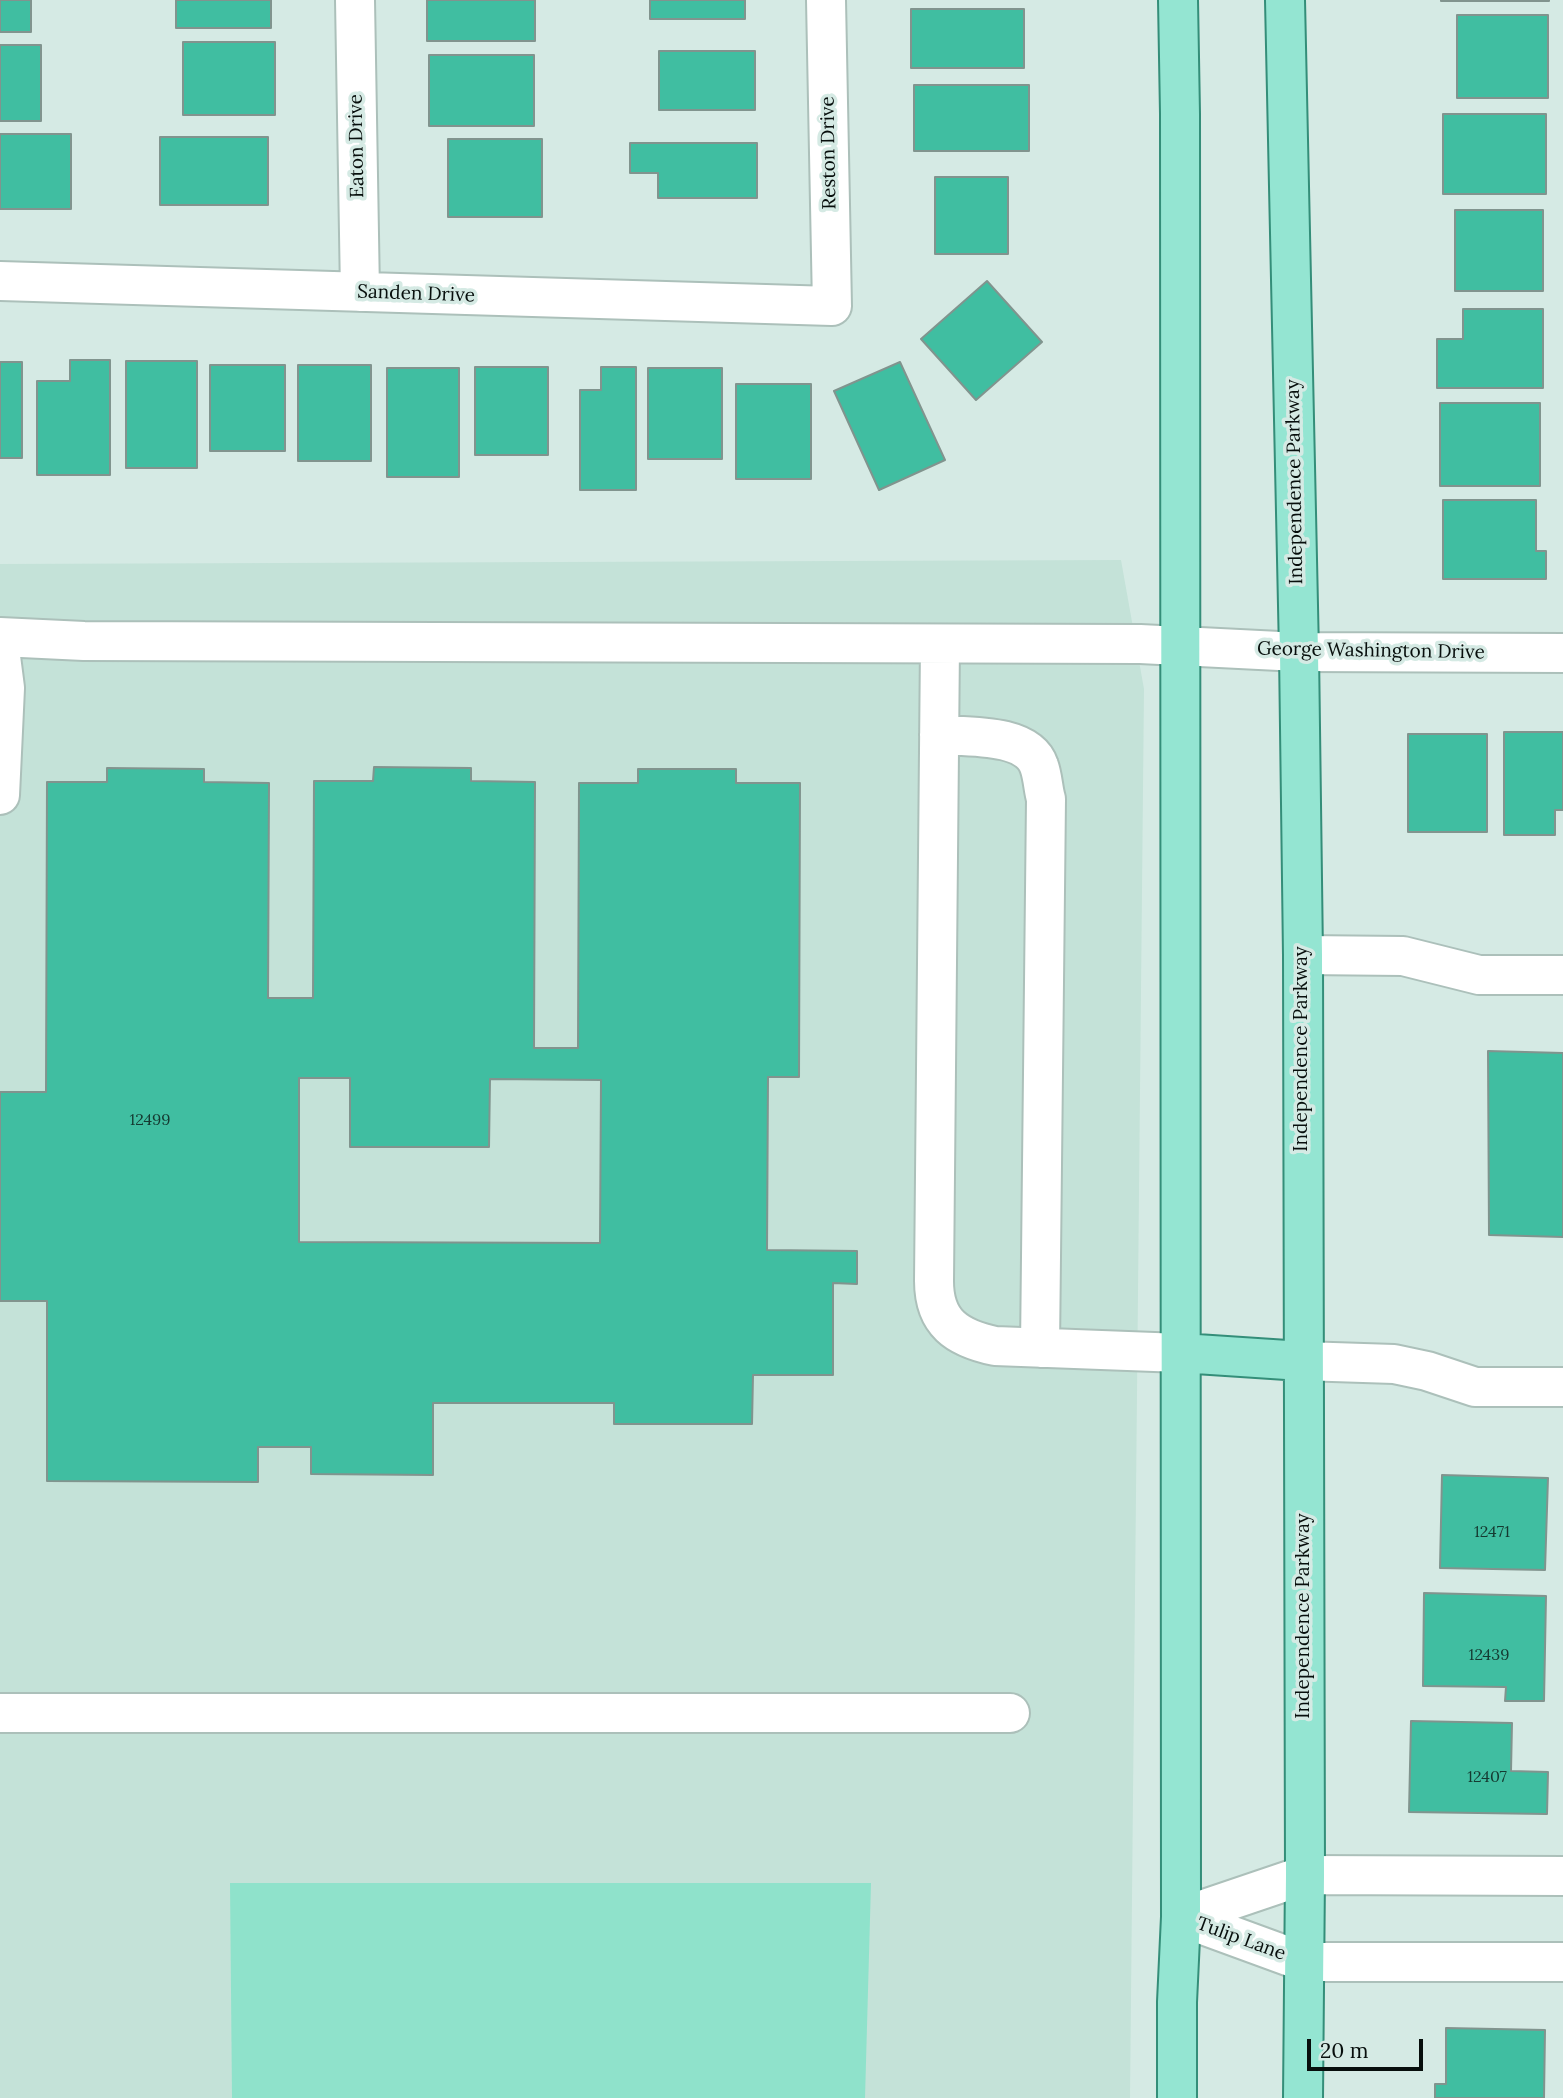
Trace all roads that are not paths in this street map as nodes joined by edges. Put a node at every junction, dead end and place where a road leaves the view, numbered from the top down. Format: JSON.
{"nodes":[{"id":1,"x":355,"y":0,"type":"edge"},
{"id":2,"x":826,"y":0,"type":"edge"},
{"id":3,"x":1178,"y":0,"type":"edge"},
{"id":4,"x":1285,"y":0,"type":"edge"},
{"id":5,"x":0,"y":281,"type":"edge"},
{"id":6,"x":360,"y":292,"type":"junction"},
{"id":7,"x":832,"y":306,"type":"joint"},
{"id":8,"x":0,"y":637,"type":"edge"},
{"id":9,"x":940,"y":644,"type":"junction"},
{"id":10,"x":1179,"y":646,"type":"junction"},
{"id":11,"x":0,"y":649,"type":"edge"},
{"id":12,"x":1299,"y":652,"type":"junction"},
{"id":13,"x":1563,"y":653,"type":"edge"},
{"id":14,"x":939,"y":735,"type":"junction"},
{"id":15,"x":0,"y":795,"type":"edge"},
{"id":16,"x":1303,"y":955,"type":"junction"},
{"id":17,"x":1563,"y":975,"type":"edge"},
{"id":18,"x":1040,"y":1348,"type":"junction"},
{"id":19,"x":1181,"y":1353,"type":"junction"},
{"id":20,"x":1302,"y":1361,"type":"junction"},
{"id":21,"x":1563,"y":1387,"type":"edge"},
{"id":22,"x":0,"y":1713,"type":"edge"},
{"id":23,"x":1010,"y":1713,"type":"dead end"},
{"id":24,"x":1305,"y":1875,"type":"junction"},
{"id":25,"x":1563,"y":1876,"type":"edge"},
{"id":26,"x":1181,"y":1917,"type":"junction"},
{"id":27,"x":1304,"y":1962,"type":"junction"},
{"id":28,"x":1563,"y":1962,"type":"edge"},
{"id":29,"x":1177,"y":2098,"type":"edge"},
{"id":30,"x":1303,"y":2098,"type":"edge"}],
"edges":[{"from":1,"to":6,"type":"street","name":"Eaton Drive"},
{"from":2,"to":7,"type":"street","name":"Reston Drive"},
{"from":3,"to":10,"type":"main road"},
{"from":4,"to":12,"type":"main road","name":"Independence Parkway"},
{"from":5,"to":6,"type":"street","name":"Sanden Drive"},
{"from":6,"to":7,"type":"street","name":"Sanden Drive"},
{"from":8,"to":9,"type":"street","name":"George Washington Drive"},
{"from":9,"to":10,"type":"street","name":"George Washington Drive"},
{"from":9,"to":14,"type":"street"},
{"from":10,"to":12,"type":"street","name":"George Washington Drive"},
{"from":10,"to":19,"type":"main road"},
{"from":11,"to":15,"type":"street"},
{"from":12,"to":13,"type":"street","name":"George Washington Drive"},
{"from":12,"to":16,"type":"main road","name":"Independence Parkway"},
{"from":14,"to":18,"type":"street"},
{"from":14,"to":18,"type":"street"},
{"from":16,"to":17,"type":"street"},
{"from":16,"to":20,"type":"main road","name":"Independence Parkway"},
{"from":18,"to":19,"type":"street"},
{"from":19,"to":20,"type":"main road"},
{"from":19,"to":26,"type":"main road"},
{"from":20,"to":21,"type":"street"},
{"from":20,"to":24,"type":"main road","name":"Independence Parkway"},
{"from":22,"to":23,"type":"street"},
{"from":24,"to":25,"type":"street","name":"Tulip Lane"},
{"from":24,"to":26,"type":"street","name":"Tulip Lane"},
{"from":24,"to":27,"type":"main road","name":"Independence Parkway"},
{"from":26,"to":27,"type":"street","name":"Tulip Lane"},
{"from":26,"to":29,"type":"main road"},
{"from":27,"to":28,"type":"street","name":"Tulip Lane"},
{"from":27,"to":30,"type":"main road","name":"Independence Parkway"}]}
